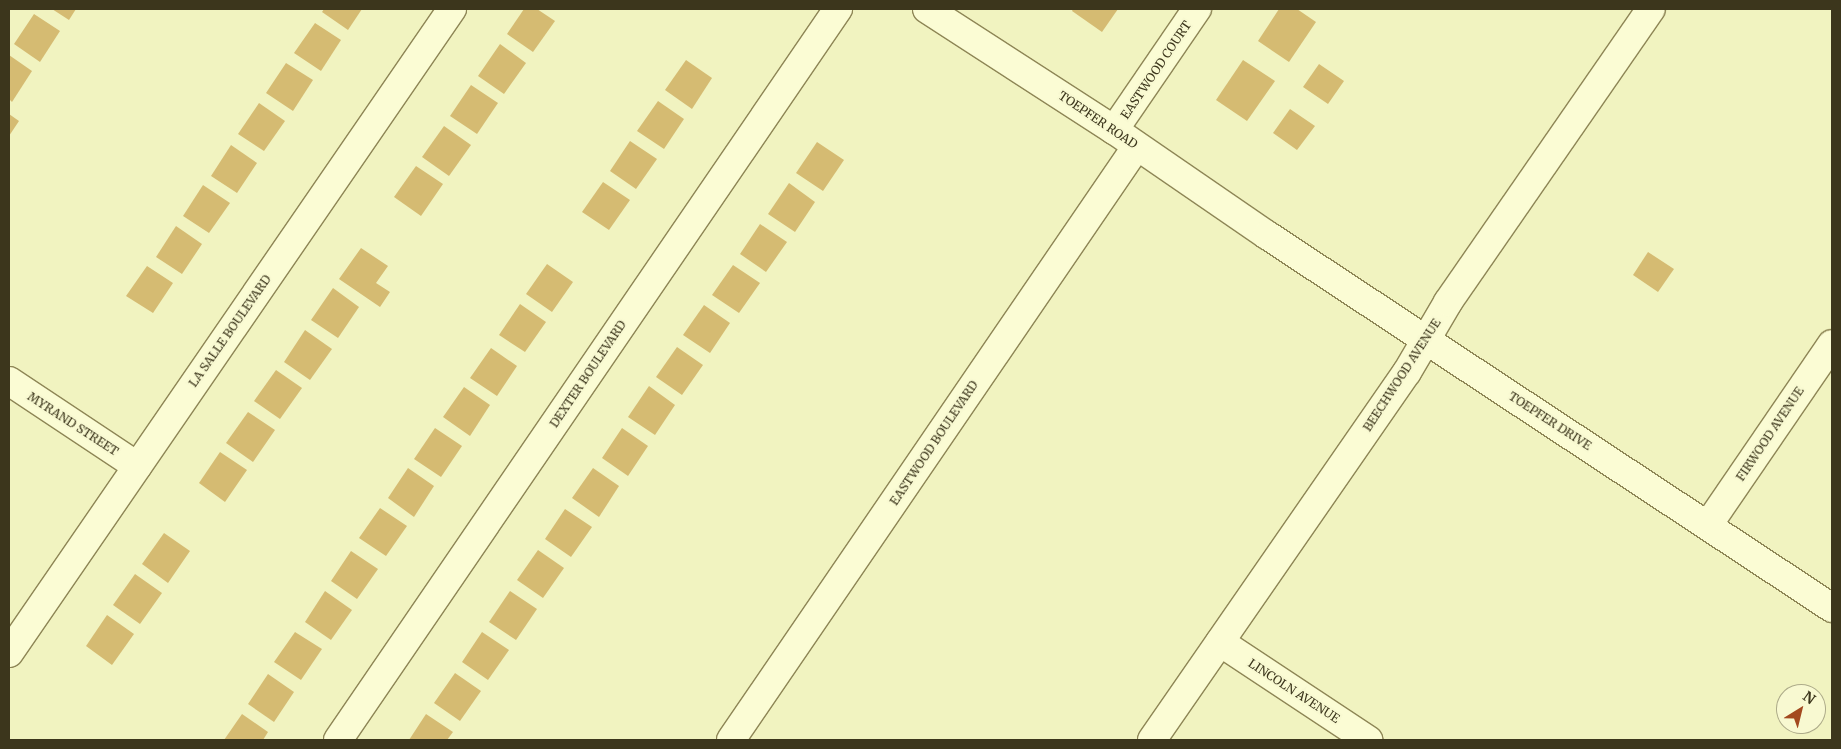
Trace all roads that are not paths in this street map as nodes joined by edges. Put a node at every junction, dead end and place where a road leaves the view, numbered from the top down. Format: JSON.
{"nodes":[{"id":1,"x":452,"y":9,"type":"edge"},
{"id":2,"x":838,"y":9,"type":"edge"},
{"id":3,"x":927,"y":9,"type":"edge"},
{"id":4,"x":1197,"y":9,"type":"edge"},
{"id":5,"x":1651,"y":9,"type":"edge"},
{"id":6,"x":1114,"y":130,"type":"junction"},
{"id":7,"x":1137,"y":146,"type":"junction"},
{"id":8,"x":1267,"y":235,"type":"joint"},
{"id":9,"x":1426,"y":340,"type":"junction"},
{"id":10,"x":1832,"y":344,"type":"edge"},
{"id":11,"x":9,"y":381,"type":"edge"},
{"id":12,"x":137,"y":466,"type":"junction"},
{"id":13,"x":1708,"y":525,"type":"junction"},
{"id":14,"x":1832,"y":608,"type":"edge"},
{"id":15,"x":1220,"y":642,"type":"junction"},
{"id":16,"x":9,"y":653,"type":"edge"},
{"id":17,"x":1341,"y":730,"type":"edge"},
{"id":18,"x":338,"y":740,"type":"edge"},
{"id":19,"x":732,"y":740,"type":"edge"},
{"id":20,"x":1152,"y":740,"type":"edge"},
{"id":21,"x":1368,"y":740,"type":"edge"}],
"edges":[{"from":1,"to":12,"type":"street","name":"LA SALLE BOULEVARD"},
{"from":2,"to":18,"type":"street","name":"DEXTER BOULEVARD"},
{"from":3,"to":6,"type":"street","name":"TOEPFER ROAD"},
{"from":4,"to":6,"type":"street","name":"EASTWOOD COURT"},
{"from":5,"to":9,"type":"street","name":"BEECHWOOD AVENUE"},
{"from":6,"to":7,"type":"street","name":"TOEPFER ROAD"},
{"from":7,"to":8,"type":"street","name":"TOEPFER ROAD"},
{"from":7,"to":19,"type":"street","name":"EASTWOOD BOULEVARD"},
{"from":8,"to":9,"type":"street","name":"TOEPFER DRIVE"},
{"from":9,"to":13,"type":"street","name":"TOEPFER DRIVE"},
{"from":9,"to":15,"type":"street","name":"BEECHWOOD AVENUE"},
{"from":10,"to":13,"type":"street","name":"FIRWOOD AVENUE"},
{"from":11,"to":12,"type":"street","name":"MYRAND STREET"},
{"from":12,"to":16,"type":"street","name":"LA SALLE BOULEVARD"},
{"from":13,"to":14,"type":"street","name":"TOEPFER DRIVE"},
{"from":15,"to":17,"type":"street","name":"LINCOLN AVENUE"},
{"from":15,"to":20,"type":"street","name":"BEECHWOOD AVENUE"},
{"from":17,"to":21,"type":"street","name":"LINCOLN AVENUE"}]}
